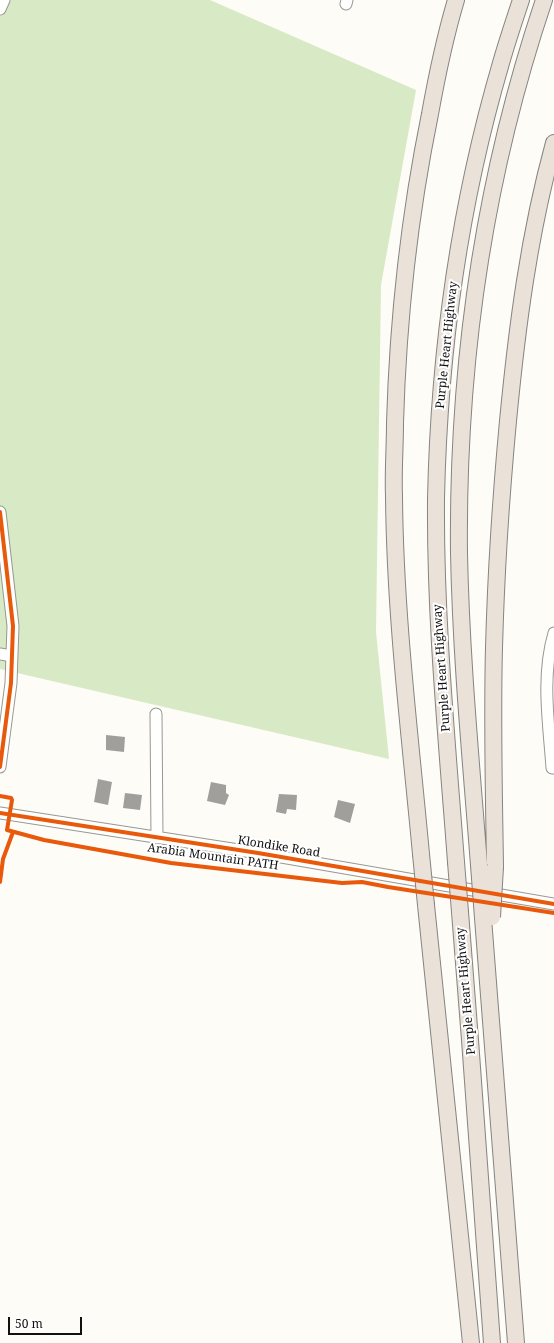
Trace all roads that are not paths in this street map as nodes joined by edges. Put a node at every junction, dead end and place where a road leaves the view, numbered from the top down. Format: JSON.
{"nodes":[{"id":1,"x":4,"y":0,"type":"edge"},
{"id":2,"x":456,"y":0,"type":"edge"},
{"id":3,"x":521,"y":0,"type":"edge"},
{"id":4,"x":544,"y":0,"type":"edge"},
{"id":5,"x":0,"y":9,"type":"edge"},
{"id":6,"x":554,"y":143,"type":"edge"},
{"id":7,"x":0,"y":512,"type":"edge"},
{"id":8,"x":554,"y":634,"type":"edge"},
{"id":9,"x":0,"y":654,"type":"edge"},
{"id":10,"x":12,"y":656,"type":"junction"},
{"id":11,"x":550,"y":688,"type":"edge"},
{"id":12,"x":156,"y":714,"type":"dead end"},
{"id":13,"x":0,"y":767,"type":"edge"},
{"id":14,"x":554,"y":768,"type":"edge"},
{"id":15,"x":0,"y":813,"type":"edge"},
{"id":16,"x":157,"y":838,"type":"junction"},
{"id":17,"x":487,"y":866,"type":"junction"},
{"id":18,"x":554,"y":904,"type":"edge"},
{"id":19,"x":470,"y":1343,"type":"edge"},
{"id":20,"x":492,"y":1343,"type":"edge"},
{"id":21,"x":516,"y":1343,"type":"edge"}],
"edges":[{"from":1,"to":5,"type":"street"},
{"from":2,"to":19,"type":"highway","bridge":true},
{"from":3,"to":20,"type":"highway","name":"Purple Heart Highway","bridge":true},
{"from":4,"to":17,"type":"highway","name":"Purple Heart Highway"},
{"from":6,"to":17,"type":"highway"},
{"from":7,"to":10,"type":"street"},
{"from":8,"to":11,"type":"street"},
{"from":9,"to":10,"type":"street"},
{"from":10,"to":13,"type":"street"},
{"from":11,"to":14,"type":"street"},
{"from":12,"to":16,"type":"street"},
{"from":15,"to":16,"type":"street","name":"Klondike Road"},
{"from":16,"to":18,"type":"street","name":"Klondike Road"},
{"from":17,"to":21,"type":"highway","name":"Purple Heart Highway","bridge":true}]}
